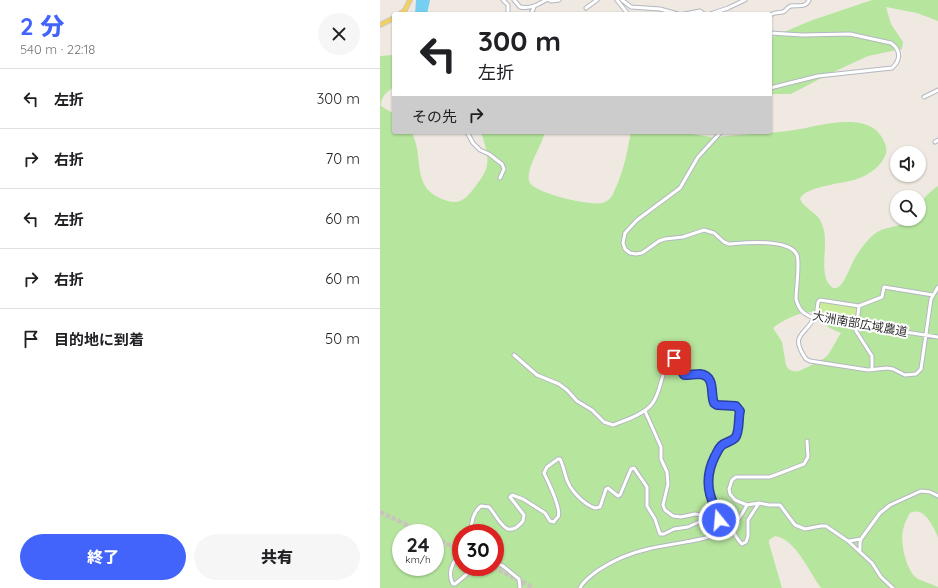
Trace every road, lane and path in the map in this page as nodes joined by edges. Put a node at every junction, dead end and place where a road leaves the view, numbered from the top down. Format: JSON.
{"nodes":[{"id":1,"x":410,"y":0,"type":"edge"},
{"id":2,"x":503,"y":0,"type":"edge"},
{"id":3,"x":514,"y":0,"type":"edge"},
{"id":4,"x":548,"y":0,"type":"edge"},
{"id":5,"x":559,"y":0,"type":"edge"},
{"id":6,"x":597,"y":0,"type":"edge"},
{"id":7,"x":617,"y":0,"type":"edge"},
{"id":8,"x":622,"y":0,"type":"edge"},
{"id":9,"x":745,"y":0,"type":"edge"},
{"id":10,"x":809,"y":0,"type":"edge"},
{"id":11,"x":534,"y":7,"type":"junction"},
{"id":12,"x":586,"y":8,"type":"dead end"},
{"id":13,"x":402,"y":12,"type":"edge"},
{"id":14,"x":508,"y":12,"type":"edge"},
{"id":15,"x":533,"y":12,"type":"edge"},
{"id":16,"x":626,"y":12,"type":"edge"},
{"id":17,"x":671,"y":12,"type":"edge"},
{"id":18,"x":716,"y":12,"type":"edge"},
{"id":19,"x":772,"y":14,"type":"edge"},
{"id":20,"x":392,"y":19,"type":"edge"},
{"id":21,"x":381,"y":25,"type":"edge"},
{"id":22,"x":772,"y":33,"type":"edge"},
{"id":23,"x":772,"y":88,"type":"edge"},
{"id":24,"x":938,"y":90,"type":"edge"},
{"id":25,"x":924,"y":97,"type":"dead end"},
{"id":26,"x":468,"y":134,"type":"edge"},
{"id":27,"x":719,"y":134,"type":"edge"},
{"id":28,"x":500,"y":178,"type":"dead end"},
{"id":29,"x":938,"y":287,"type":"edge"},
{"id":30,"x":932,"y":295,"type":"junction"},
{"id":31,"x":859,"y":306,"type":"junction"},
{"id":32,"x":815,"y":318,"type":"junction"},
{"id":33,"x":856,"y":324,"type":"junction"},
{"id":34,"x":925,"y":335,"type":"junction"},
{"id":35,"x":938,"y":337,"type":"edge"},
{"id":36,"x":514,"y":355,"type":"dead end"},
{"id":37,"x":872,"y":370,"type":"junction"},
{"id":38,"x":645,"y":411,"type":"junction"},
{"id":39,"x":807,"y":442,"type":"dead end"},
{"id":40,"x":938,"y":496,"type":"edge"},
{"id":41,"x":759,"y":503,"type":"junction"},
{"id":42,"x":747,"y":505,"type":"junction"},
{"id":43,"x":720,"y":516,"type":"junction"},
{"id":44,"x":724,"y":520,"type":"junction"},
{"id":45,"x":471,"y":524,"type":"edge"},
{"id":46,"x":502,"y":524,"type":"edge"},
{"id":47,"x":504,"y":527,"type":"edge"},
{"id":48,"x":730,"y":527,"type":"junction"},
{"id":49,"x":862,"y":539,"type":"junction"},
{"id":50,"x":848,"y":541,"type":"junction"},
{"id":51,"x":860,"y":552,"type":"junction"},
{"id":52,"x":452,"y":567,"type":"edge"},
{"id":53,"x":504,"y":567,"type":"edge"},
{"id":54,"x":465,"y":576,"type":"edge"},
{"id":55,"x":520,"y":588,"type":"edge"},
{"id":56,"x":580,"y":588,"type":"edge"},
{"id":57,"x":893,"y":588,"type":"edge"}],
"edges":[{"from":1,"to":13,"type":"main road"},
{"from":2,"to":14,"type":"street"},
{"from":3,"to":11,"type":"street"},
{"from":4,"to":5,"type":"street"},
{"from":4,"to":11,"type":"street"},
{"from":6,"to":12,"type":"street"},
{"from":7,"to":16,"type":"street"},
{"from":8,"to":17,"type":"street"},
{"from":9,"to":18,"type":"street"},
{"from":10,"to":19,"type":"street"},
{"from":11,"to":15,"type":"street"},
{"from":20,"to":21,"type":"main road"},
{"from":22,"to":23,"type":"street"},
{"from":24,"to":25,"type":"street"},
{"from":26,"to":28,"type":"street"},
{"from":27,"to":32,"type":"street","name":"大洲南部広域農道"},
{"from":29,"to":30,"type":"street"},
{"from":30,"to":31,"type":"street"},
{"from":30,"to":34,"type":"street"},
{"from":31,"to":32,"type":"street"},
{"from":31,"to":33,"type":"street"},
{"from":32,"to":33,"type":"street","name":"大洲南部広域農道"},
{"from":32,"to":37,"type":"street"},
{"from":33,"to":34,"type":"street","name":"大洲南部広域農道"},
{"from":33,"to":37,"type":"street"},
{"from":34,"to":35,"type":"street","name":"大洲南部広域農道"},
{"from":34,"to":37,"type":"street"},
{"from":36,"to":38,"type":"street"},
{"from":38,"to":43,"type":"street"},
{"from":38,"to":43,"type":"street"},
{"from":39,"to":42,"type":"street"},
{"from":40,"to":49,"type":"street"},
{"from":41,"to":42,"type":"street"},
{"from":41,"to":48,"type":"street"},
{"from":41,"to":50,"type":"street"},
{"from":42,"to":48,"type":"street"},
{"from":43,"to":44,"type":"street"},
{"from":44,"to":47,"type":"street"},
{"from":44,"to":48,"type":"street"},
{"from":45,"to":46,"type":"street"},
{"from":48,"to":56,"type":"street"},
{"from":49,"to":50,"type":"street"},
{"from":49,"to":51,"type":"street"},
{"from":50,"to":51,"type":"street"},
{"from":51,"to":57,"type":"street"},
{"from":52,"to":54,"type":"street"},
{"from":53,"to":55,"type":"street"}]}
